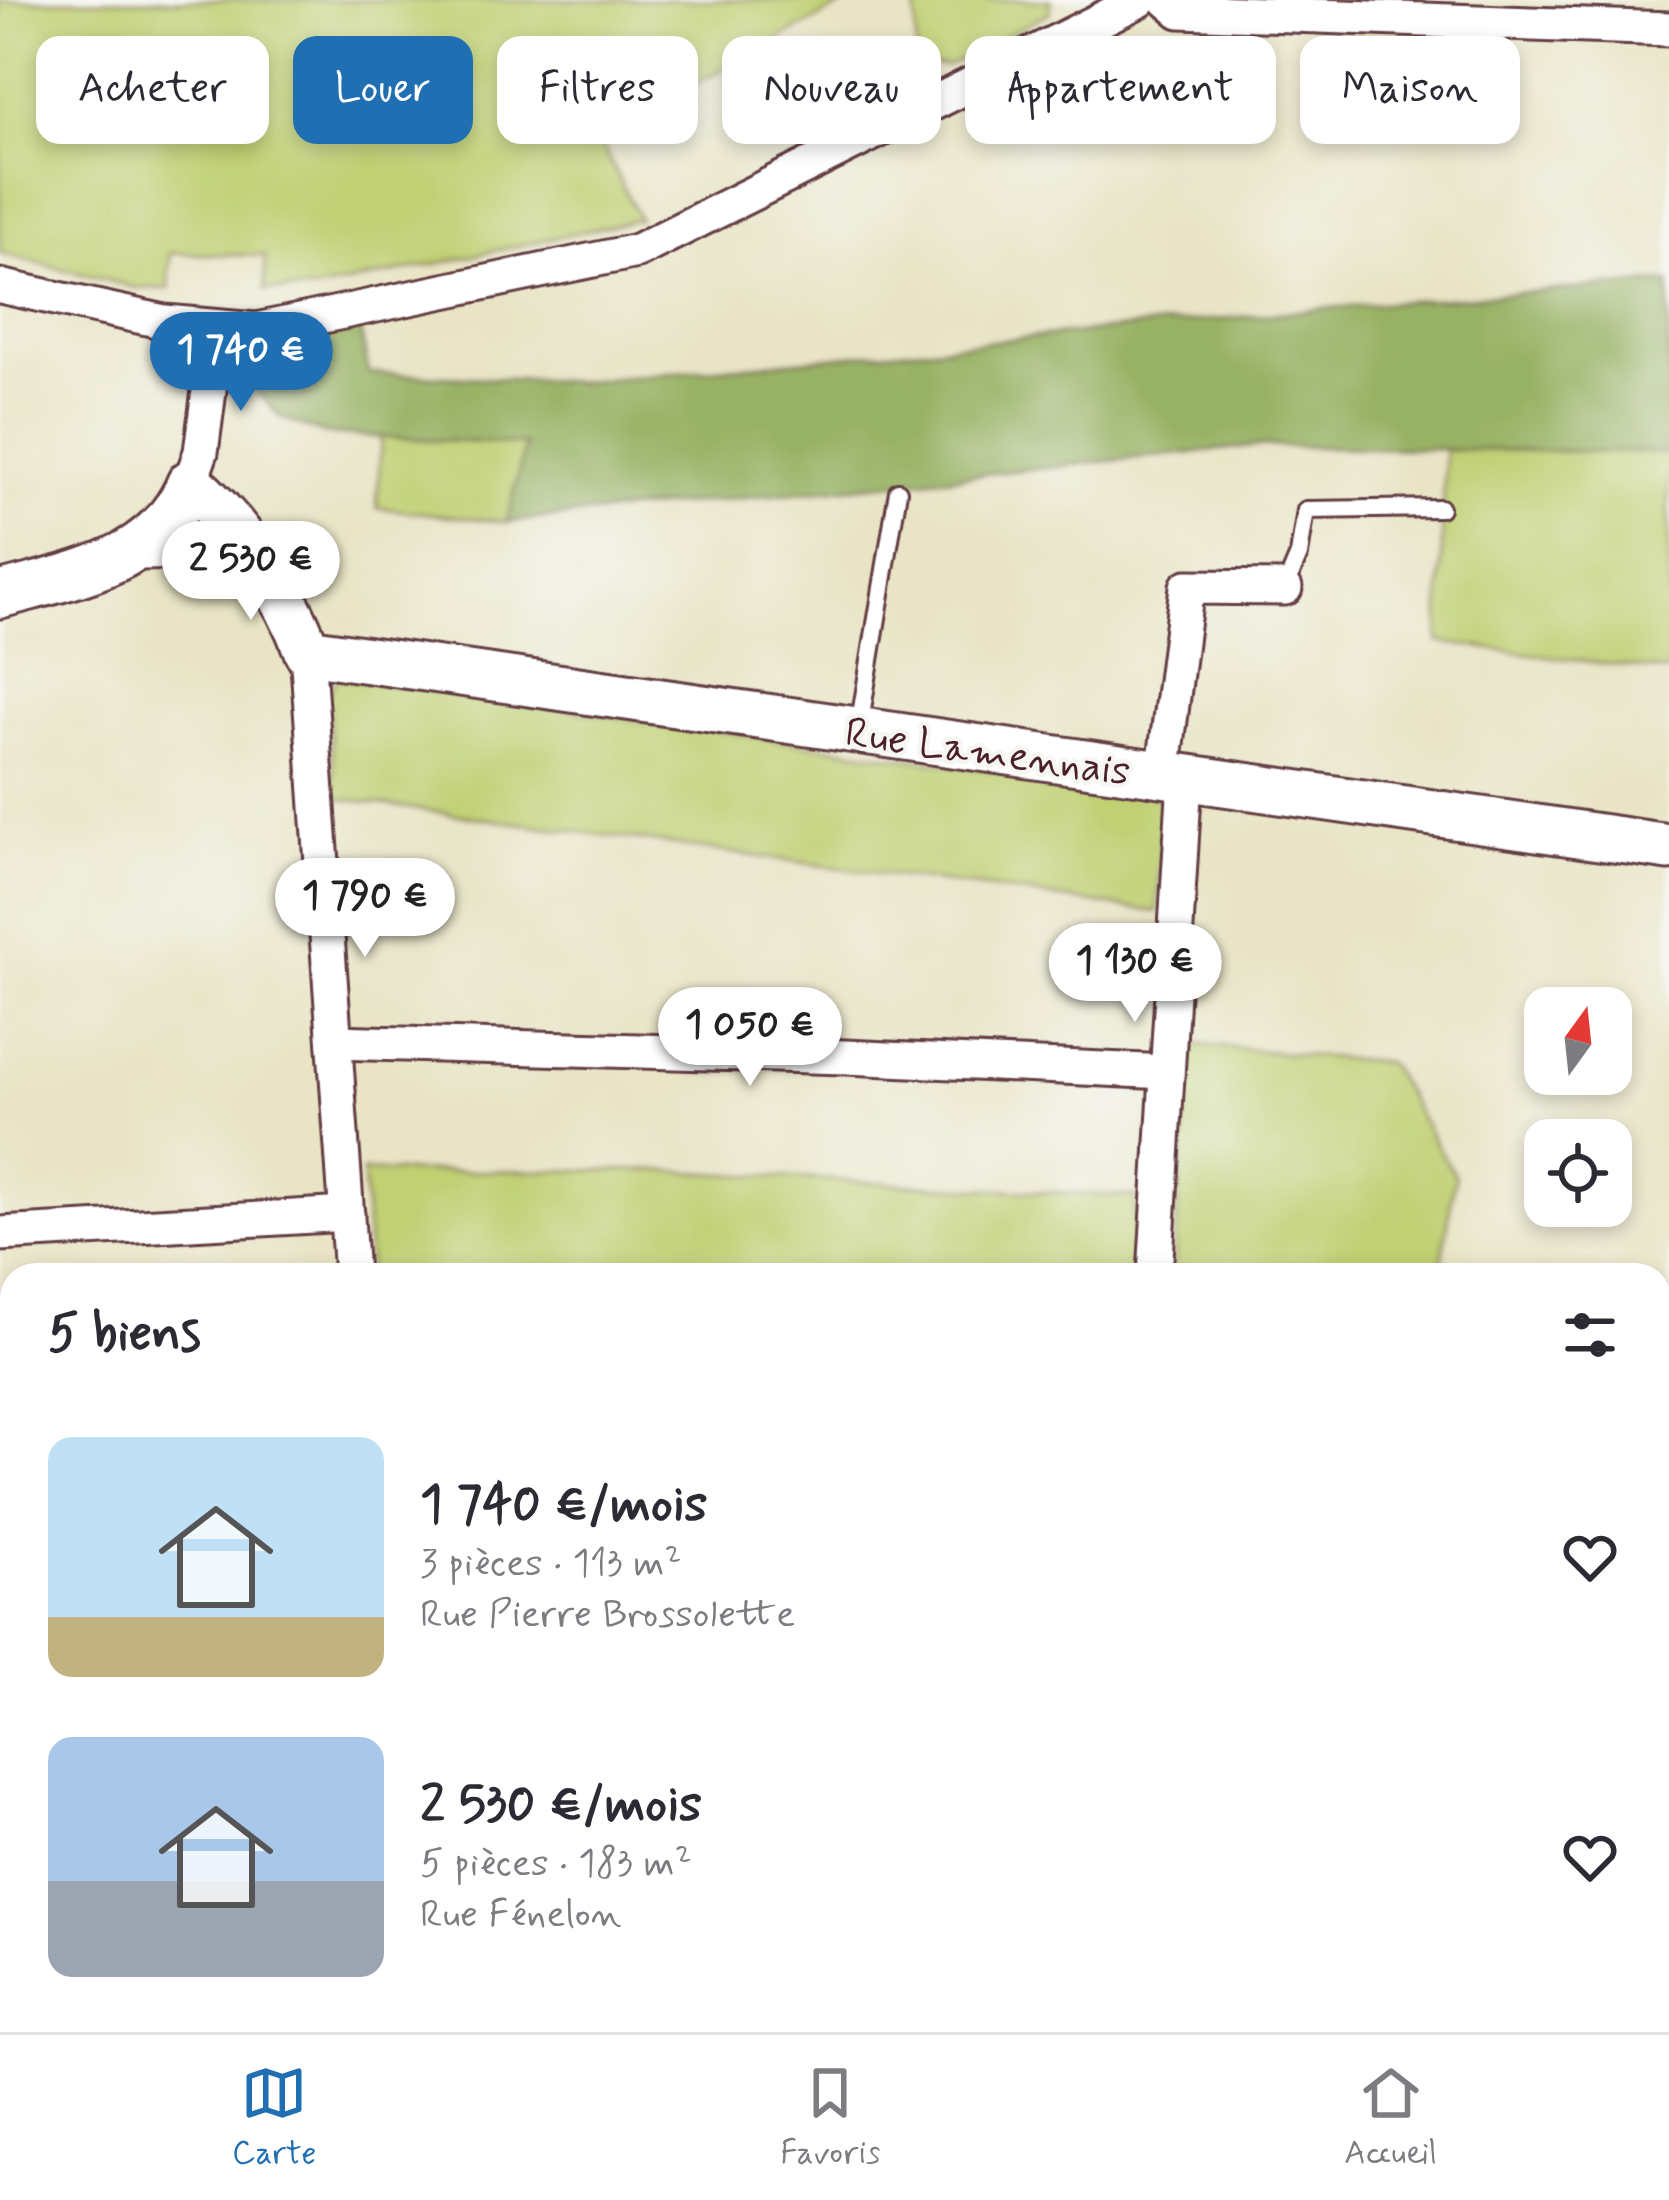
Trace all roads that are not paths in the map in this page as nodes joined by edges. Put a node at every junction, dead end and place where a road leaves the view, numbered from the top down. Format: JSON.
{"nodes":[{"id":1,"x":1140,"y":0,"type":"edge"},
{"id":2,"x":1167,"y":0,"type":"edge"},
{"id":3,"x":1669,"y":29,"type":"edge"},
{"id":4,"x":0,"y":286,"type":"edge"},
{"id":5,"x":217,"y":329,"type":"junction"},
{"id":6,"x":190,"y":483,"type":"junction"},
{"id":7,"x":898,"y":490,"type":"dead end"},
{"id":8,"x":1440,"y":508,"type":"dead end"},
{"id":9,"x":141,"y":547,"type":"junction"},
{"id":10,"x":256,"y":562,"type":"junction"},
{"id":11,"x":1285,"y":588,"type":"joint"},
{"id":12,"x":0,"y":595,"type":"edge"},
{"id":13,"x":307,"y":651,"type":"junction"},
{"id":14,"x":859,"y":732,"type":"junction"},
{"id":15,"x":1174,"y":777,"type":"junction"},
{"id":16,"x":1669,"y":847,"type":"edge"},
{"id":17,"x":335,"y":1042,"type":"junction"},
{"id":18,"x":1167,"y":1072,"type":"junction"},
{"id":19,"x":347,"y":1214,"type":"junction"},
{"id":20,"x":0,"y":1234,"type":"edge"},
{"id":21,"x":350,"y":1263,"type":"edge"},
{"id":22,"x":1156,"y":1263,"type":"edge"}],
"edges":[{"from":1,"to":5,"type":"street"},
{"from":2,"to":3,"type":"street"},
{"from":4,"to":5,"type":"street"},
{"from":5,"to":6,"type":"street"},
{"from":6,"to":9,"type":"street"},
{"from":6,"to":10,"type":"street"},
{"from":7,"to":14,"type":"lane"},
{"from":8,"to":11,"type":"lane"},
{"from":9,"to":10,"type":"street"},
{"from":9,"to":12,"type":"street"},
{"from":10,"to":13,"type":"street"},
{"from":11,"to":15,"type":"street"},
{"from":13,"to":14,"type":"street","name":"Rue Lamennais"},
{"from":13,"to":17,"type":"street"},
{"from":14,"to":15,"type":"street","name":"Rue Lamennais"},
{"from":15,"to":16,"type":"street","name":"Rue Lamennais"},
{"from":15,"to":18,"type":"street"},
{"from":17,"to":18,"type":"street"},
{"from":17,"to":19,"type":"street"},
{"from":18,"to":22,"type":"street"},
{"from":19,"to":20,"type":"street"},
{"from":19,"to":21,"type":"street"}]}
